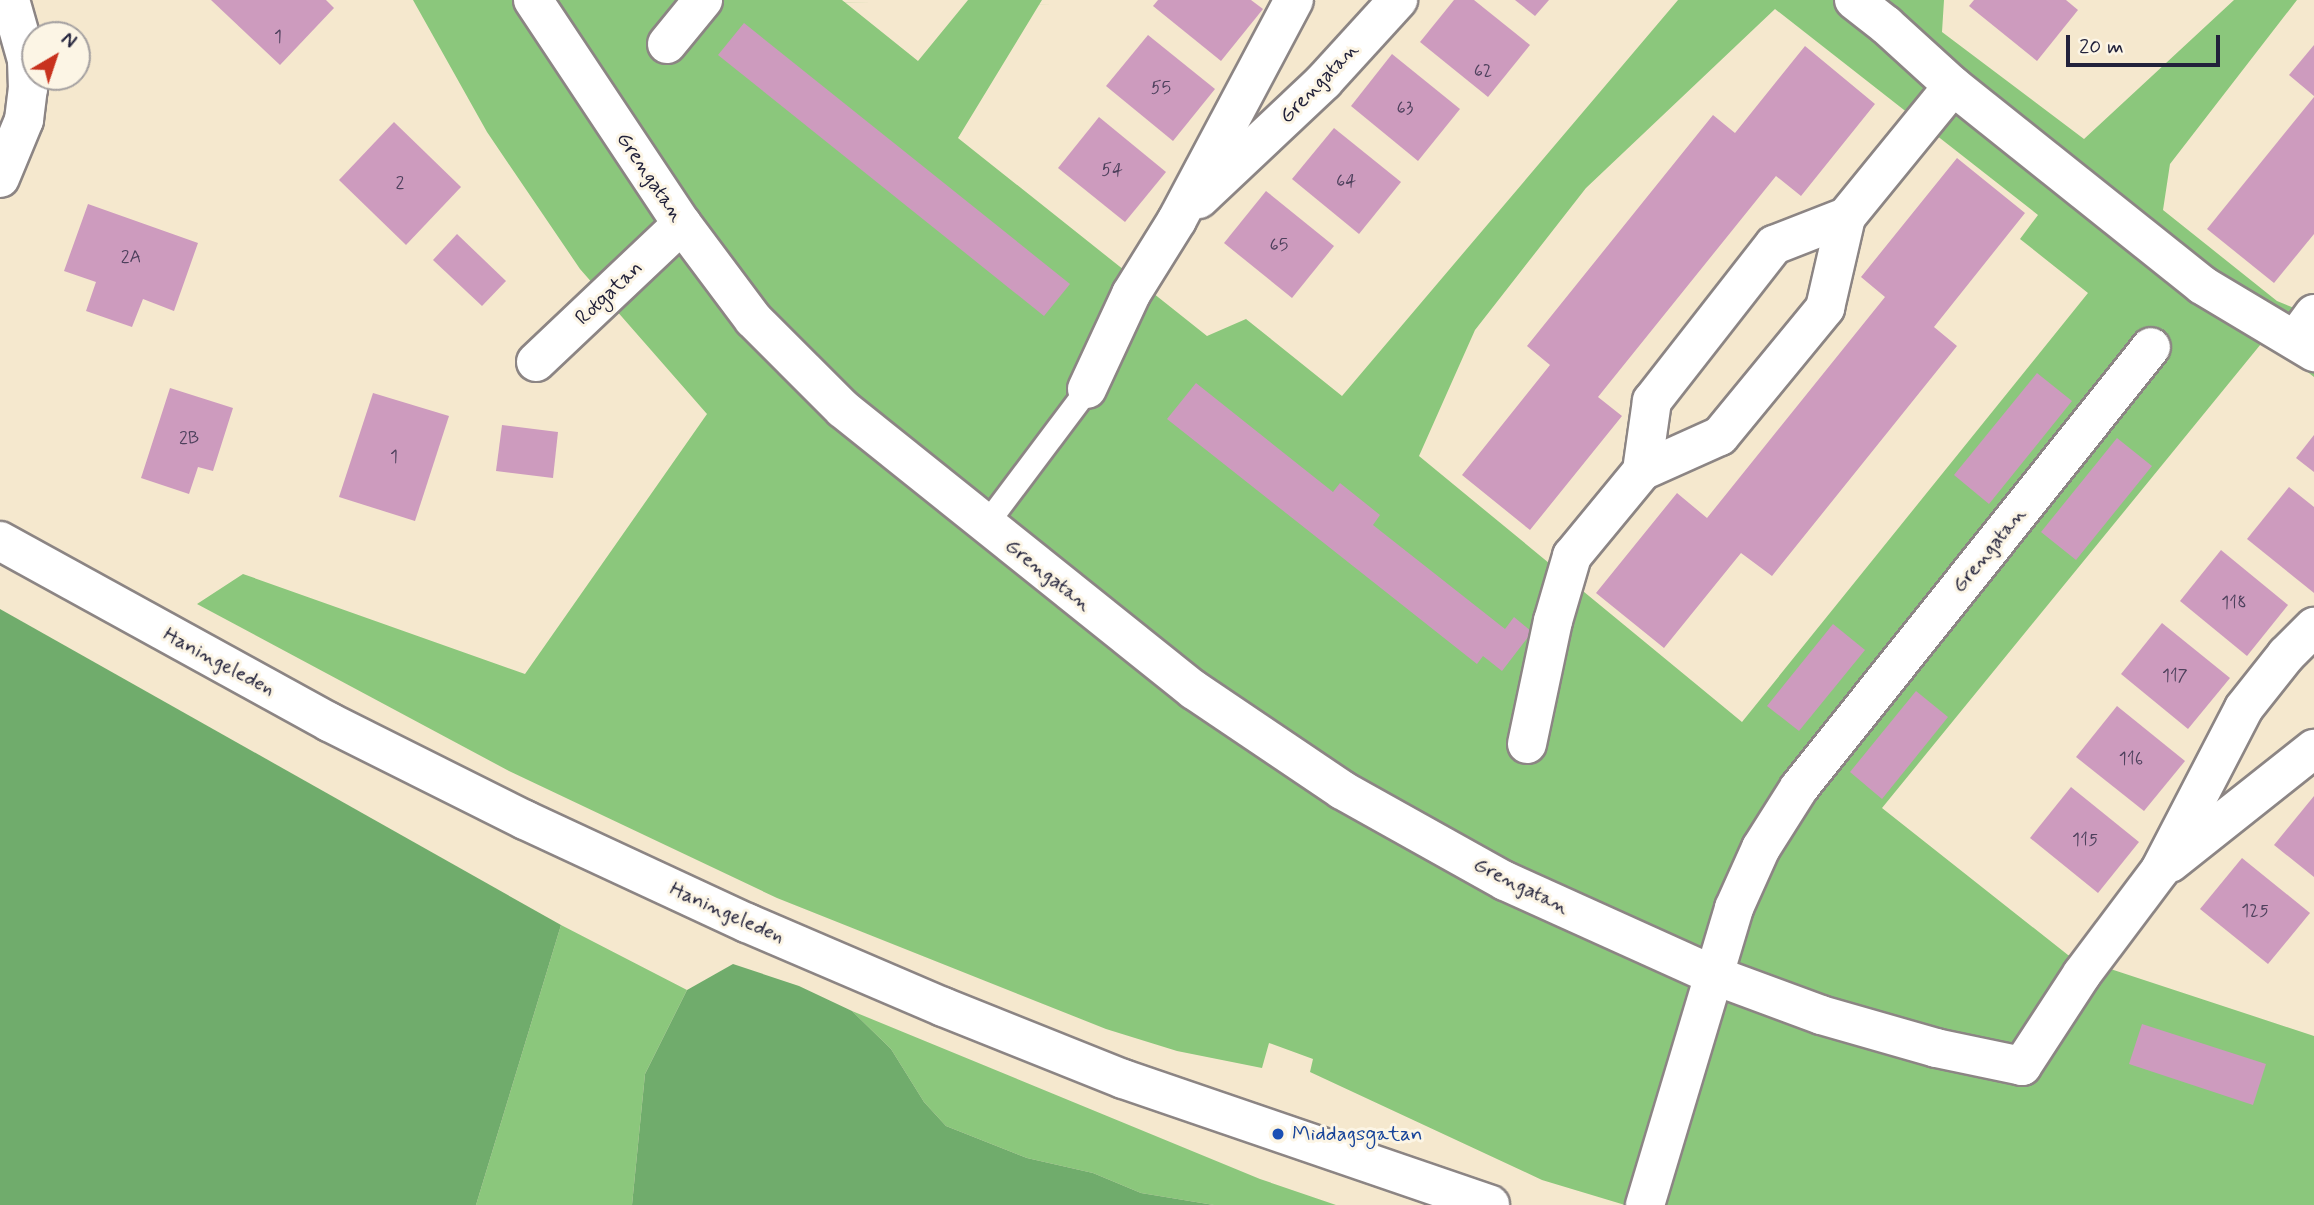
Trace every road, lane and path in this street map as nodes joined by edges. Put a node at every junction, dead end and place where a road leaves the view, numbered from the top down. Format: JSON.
{"nodes":[{"id":1,"x":10,"y":0,"type":"edge"},
{"id":2,"x":533,"y":0,"type":"edge"},
{"id":3,"x":703,"y":0,"type":"edge"},
{"id":4,"x":1294,"y":0,"type":"edge"},
{"id":5,"x":1398,"y":0,"type":"edge"},
{"id":6,"x":1854,"y":0,"type":"edge"},
{"id":7,"x":1896,"y":12,"type":"edge"},
{"id":8,"x":667,"y":44,"type":"dead end"},
{"id":9,"x":1953,"y":86,"type":"junction"},
{"id":10,"x":0,"y":178,"type":"edge"},
{"id":11,"x":1846,"y":217,"type":"junction"},
{"id":12,"x":1177,"y":220,"type":"junction"},
{"id":13,"x":682,"y":224,"type":"junction"},
{"id":14,"x":2308,"y":336,"type":"edge"},
{"id":15,"x":2151,"y":347,"type":"dead end"},
{"id":16,"x":536,"y":362,"type":"dead end"},
{"id":17,"x":1087,"y":389,"type":"joint"},
{"id":18,"x":1642,"y":471,"type":"junction"},
{"id":19,"x":985,"y":525,"type":"junction"},
{"id":20,"x":0,"y":541,"type":"edge"},
{"id":21,"x":2314,"y":627,"type":"edge"},
{"id":22,"x":1527,"y":744,"type":"dead end"},
{"id":23,"x":2314,"y":749,"type":"edge"},
{"id":24,"x":2160,"y":870,"type":"junction"},
{"id":25,"x":1713,"y":975,"type":"junction"},
{"id":26,"x":1490,"y":1205,"type":"edge"},
{"id":27,"x":1644,"y":1205,"type":"edge"}],
"edges":[{"from":1,"to":10,"type":"street"},
{"from":2,"to":13,"type":"street","name":"Grengatan"},
{"from":3,"to":8,"type":"street"},
{"from":4,"to":12,"type":"street","name":"Grengatan"},
{"from":5,"to":12,"type":"street","name":"Grengatan"},
{"from":6,"to":7,"type":"street"},
{"from":7,"to":9,"type":"street"},
{"from":9,"to":11,"type":"street"},
{"from":9,"to":14,"type":"street"},
{"from":11,"to":18,"type":"street"},
{"from":11,"to":18,"type":"street"},
{"from":12,"to":17,"type":"street","name":"Grengatan"},
{"from":13,"to":16,"type":"street","name":"Rotgatan"},
{"from":13,"to":19,"type":"street","name":"Grengatan"},
{"from":15,"to":25,"type":"street","name":"Grengatan"},
{"from":17,"to":19,"type":"lane"},
{"from":18,"to":22,"type":"street"},
{"from":19,"to":25,"type":"street","name":"Grengatan"},
{"from":20,"to":26,"type":"street","name":"Haningeleden"},
{"from":21,"to":24,"type":"street","name":"Grengatan"},
{"from":23,"to":24,"type":"street","name":"Grengatan"},
{"from":24,"to":25,"type":"street","name":"Grengatan"},
{"from":25,"to":27,"type":"street","name":"Grengatan"}]}
